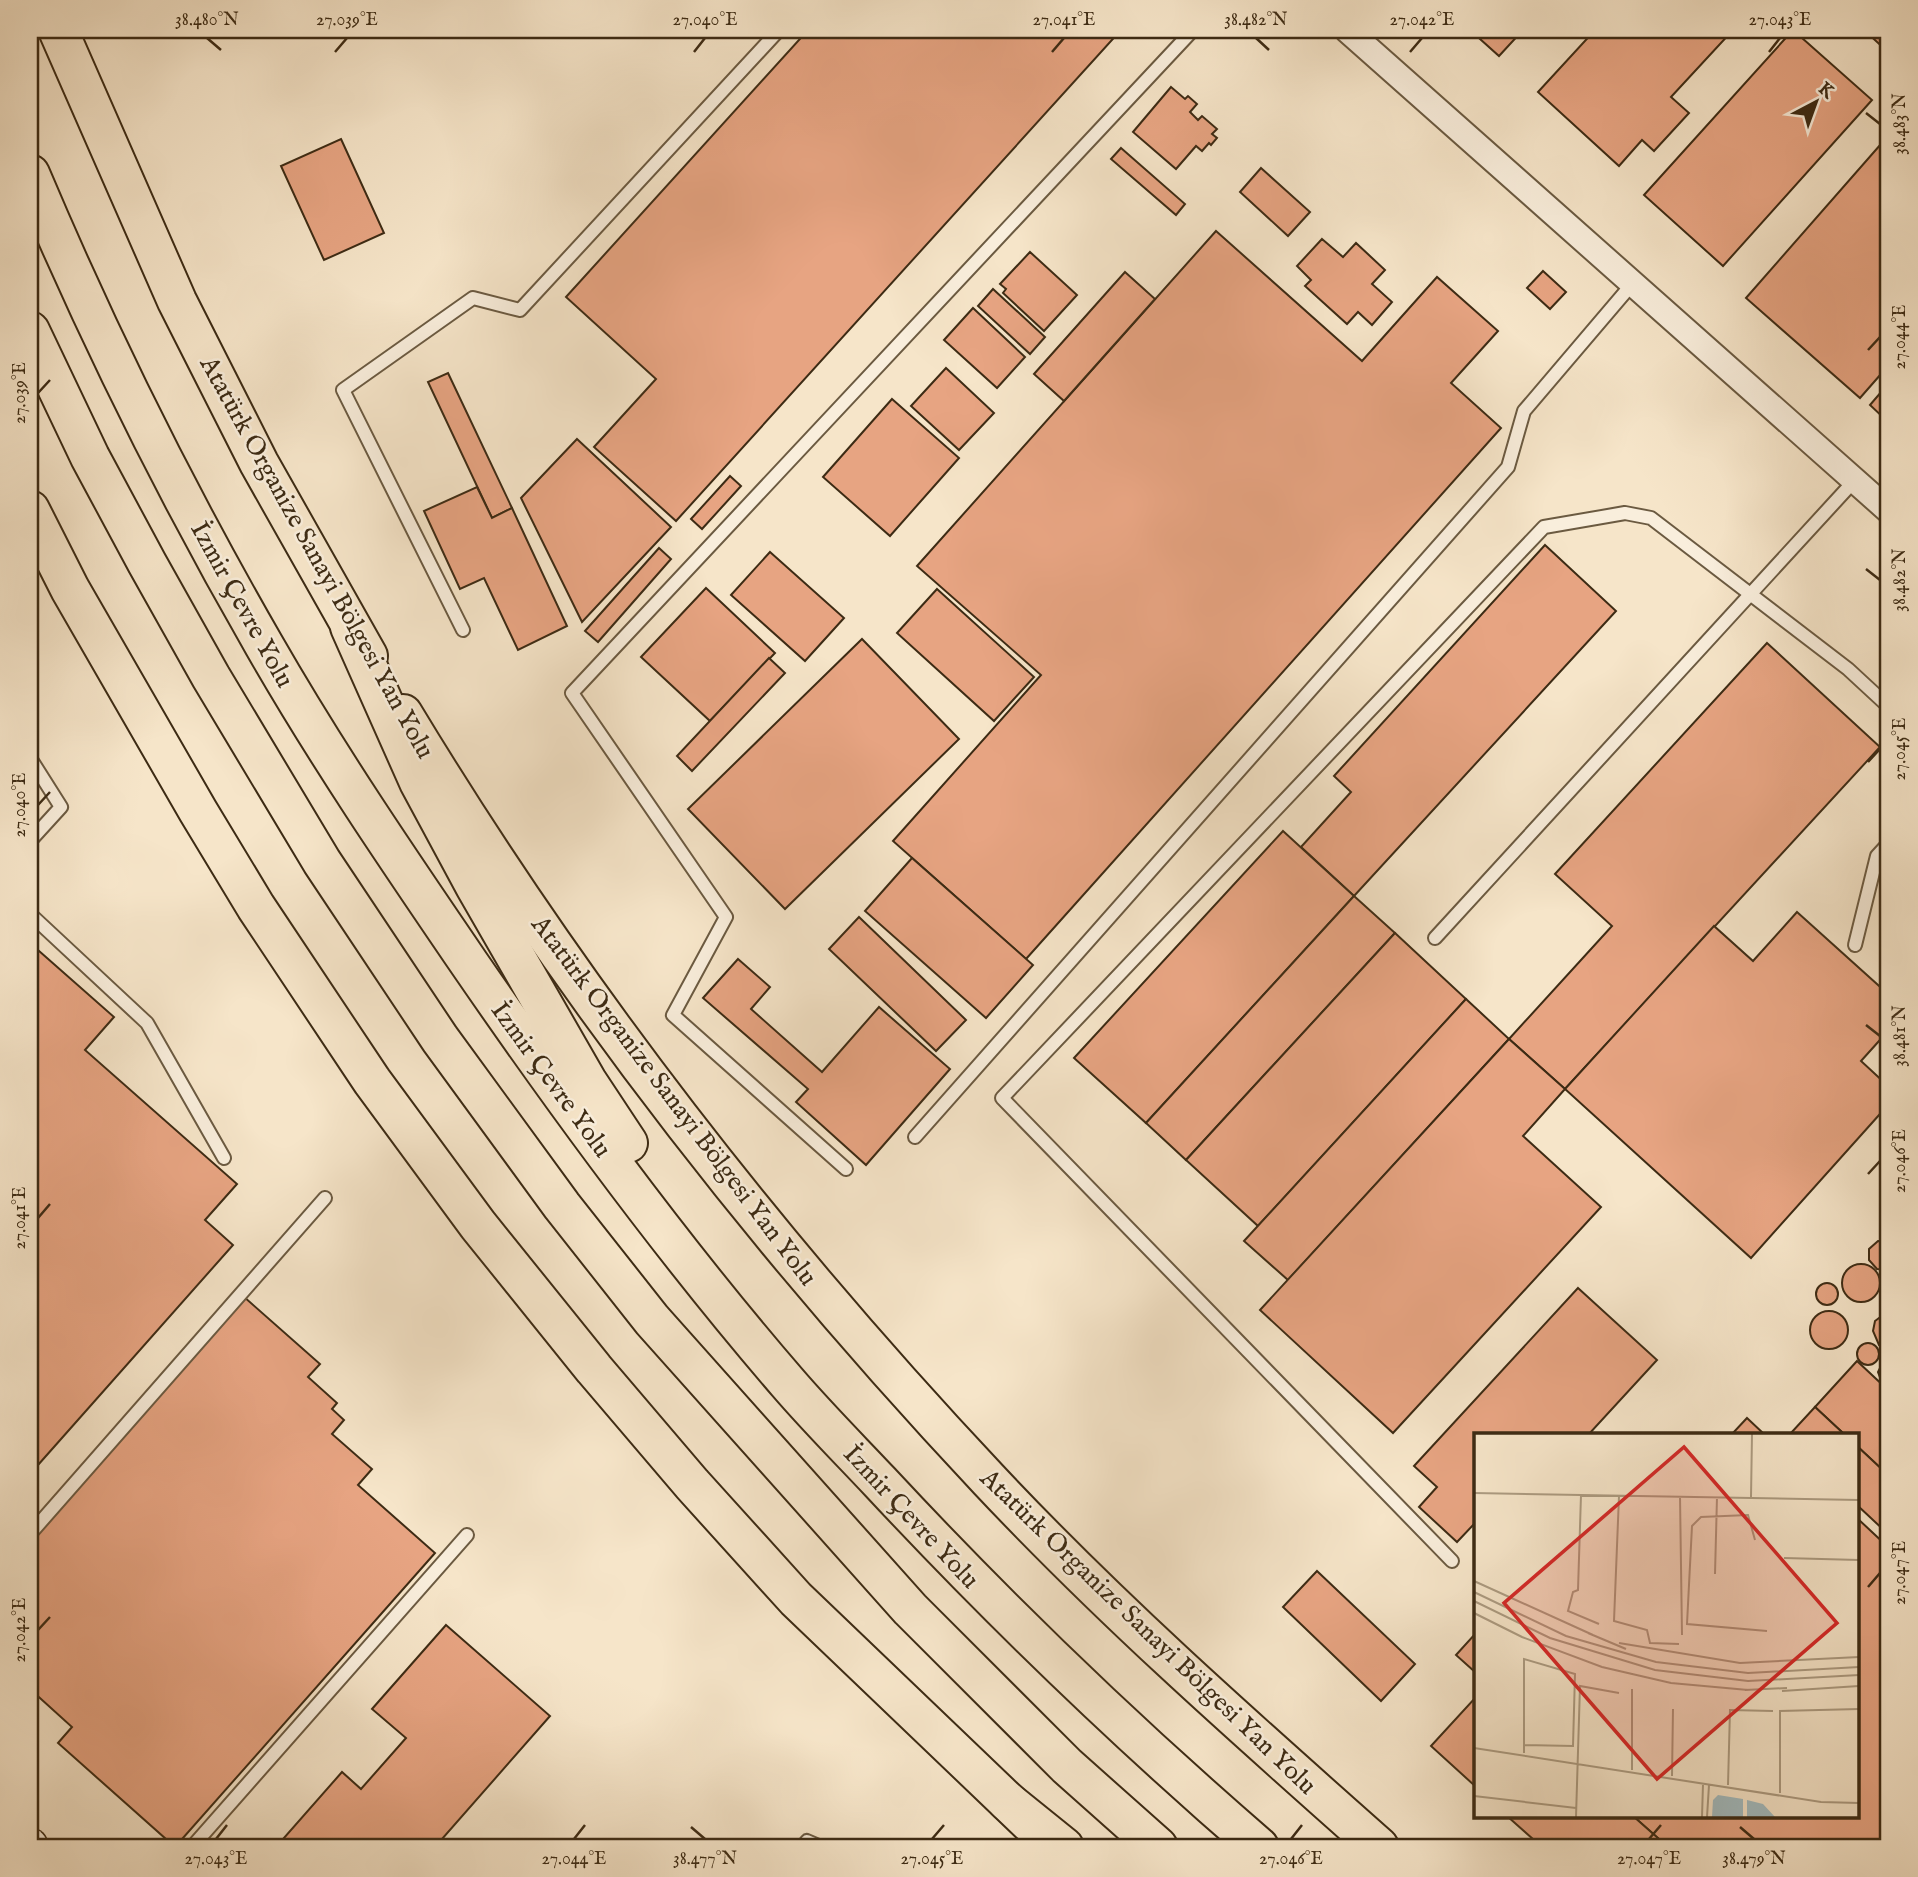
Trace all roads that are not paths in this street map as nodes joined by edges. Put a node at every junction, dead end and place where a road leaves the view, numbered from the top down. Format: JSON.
{"nodes":[{"id":1,"x":58,"y":30,"type":"edge"},
{"id":2,"x":779,"y":30,"type":"edge"},
{"id":3,"x":1193,"y":30,"type":"edge"},
{"id":4,"x":1347,"y":30,"type":"edge"},
{"id":5,"x":30,"y":174,"type":"edge"},
{"id":6,"x":1633,"y":284,"type":"junction"},
{"id":7,"x":30,"y":331,"type":"edge"},
{"id":8,"x":1855,"y":480,"type":"junction"},
{"id":9,"x":30,"y":510,"type":"edge"},
{"id":10,"x":1888,"y":510,"type":"edge"},
{"id":11,"x":1750,"y":594,"type":"junction"},
{"id":12,"x":350,"y":627,"type":"junction"},
{"id":13,"x":463,"y":630,"type":"dead end"},
{"id":14,"x":1888,"y":706,"type":"edge"},
{"id":15,"x":30,"y":758,"type":"edge"},
{"id":16,"x":30,"y":841,"type":"edge"},
{"id":17,"x":1888,"y":845,"type":"edge"},
{"id":18,"x":30,"y":914,"type":"edge"},
{"id":19,"x":1434,"y":938,"type":"dead end"},
{"id":20,"x":1855,"y":945,"type":"dead end"},
{"id":21,"x":915,"y":1137,"type":"dead end"},
{"id":22,"x":224,"y":1158,"type":"dead end"},
{"id":23,"x":846,"y":1169,"type":"dead end"},
{"id":24,"x":325,"y":1198,"type":"dead end"},
{"id":25,"x":788,"y":1384,"type":"junction"},
{"id":26,"x":30,"y":1534,"type":"edge"},
{"id":27,"x":467,"y":1535,"type":"dead end"},
{"id":28,"x":1452,"y":1561,"type":"dead end"},
{"id":29,"x":1007,"y":1801,"type":"junction"},
{"id":30,"x":192,"y":1847,"type":"edge"},
{"id":31,"x":802,"y":1847,"type":"edge"},
{"id":32,"x":821,"y":1847,"type":"edge"},
{"id":33,"x":1056,"y":1847,"type":"edge"},
{"id":34,"x":1064,"y":1847,"type":"edge"},
{"id":35,"x":1158,"y":1847,"type":"edge"},
{"id":36,"x":1259,"y":1847,"type":"edge"},
{"id":37,"x":1379,"y":1847,"type":"edge"}],
"edges":[{"from":1,"to":12,"type":"main road","name":"Atatürk Organize Sanayi Bölgesi Yan Yolu"},
{"from":2,"to":13,"type":"lane"},
{"from":3,"to":23,"type":"lane"},
{"from":4,"to":6,"type":"street"},
{"from":5,"to":25,"type":"main road","name":"İzmir Çevre Yolu"},
{"from":6,"to":8,"type":"street"},
{"from":6,"to":21,"type":"lane"},
{"from":7,"to":35,"type":"main road"},
{"from":8,"to":10,"type":"street"},
{"from":8,"to":11,"type":"lane"},
{"from":9,"to":29,"type":"main road"},
{"from":11,"to":14,"type":"lane"},
{"from":11,"to":19,"type":"lane"},
{"from":11,"to":28,"type":"lane"},
{"from":12,"to":25,"type":"main road"},
{"from":12,"to":37,"type":"main road","name":"Atatürk Organize Sanayi Bölgesi Yan Yolu"},
{"from":15,"to":16,"type":"lane"},
{"from":17,"to":20,"type":"lane"},
{"from":18,"to":22,"type":"lane"},
{"from":24,"to":26,"type":"lane"},
{"from":25,"to":36,"type":"main road","name":"İzmir Çevre Yolu"},
{"from":27,"to":30,"type":"lane"},
{"from":29,"to":33,"type":"main road"},
{"from":29,"to":34,"type":"main road"},
{"from":31,"to":32,"type":"lane"}]}
